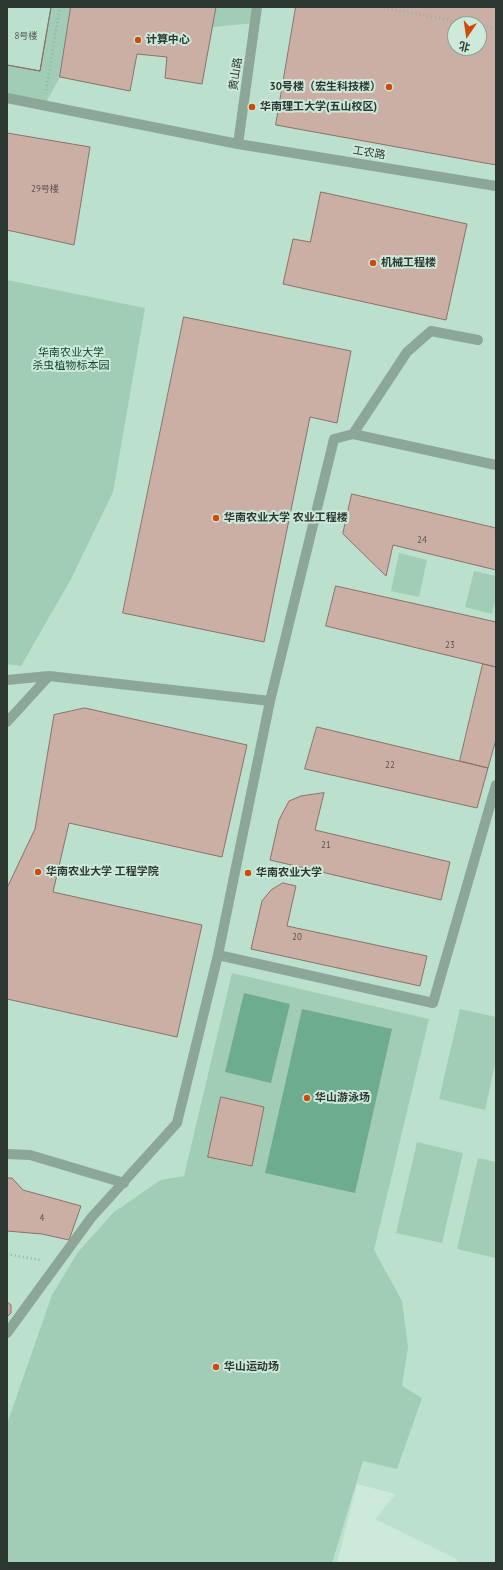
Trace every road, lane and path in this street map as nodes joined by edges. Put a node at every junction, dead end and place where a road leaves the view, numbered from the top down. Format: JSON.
{"nodes":[{"id":1,"x":60,"y":7,"type":"edge"},
{"id":2,"x":257,"y":7,"type":"edge"},
{"id":3,"x":380,"y":7,"type":"edge"},
{"id":4,"x":447,"y":20,"type":"edge"},
{"id":5,"x":7,"y":98,"type":"edge"},
{"id":6,"x":44,"y":106,"type":"junction"},
{"id":7,"x":238,"y":144,"type":"junction"},
{"id":8,"x":496,"y":186,"type":"edge"},
{"id":9,"x":478,"y":340,"type":"dead end"},
{"id":10,"x":353,"y":434,"type":"junction"},
{"id":11,"x":496,"y":465,"type":"edge"},
{"id":12,"x":49,"y":676,"type":"junction"},
{"id":13,"x":7,"y":680,"type":"edge"},
{"id":14,"x":270,"y":701,"type":"junction"},
{"id":15,"x":7,"y":722,"type":"edge"},
{"id":16,"x":496,"y":785,"type":"edge"},
{"id":17,"x":218,"y":955,"type":"junction"},
{"id":18,"x":7,"y":1154,"type":"edge"},
{"id":19,"x":124,"y":1183,"type":"junction"},
{"id":20,"x":7,"y":1254,"type":"edge"},
{"id":21,"x":58,"y":1264,"type":"junction"},
{"id":22,"x":7,"y":1333,"type":"edge"}],
"edges":[{"from":1,"to":6,"type":"path"},
{"from":2,"to":7,"type":"street","name":"黄山路"},
{"from":3,"to":4,"type":"path"},
{"from":5,"to":6,"type":"street","name":"工农路"},
{"from":6,"to":7,"type":"street","name":"工农路"},
{"from":7,"to":8,"type":"street","name":"工农路"},
{"from":9,"to":10,"type":"street"},
{"from":10,"to":11,"type":"street"},
{"from":10,"to":14,"type":"street"},
{"from":12,"to":13,"type":"street"},
{"from":12,"to":14,"type":"street"},
{"from":12,"to":15,"type":"street"},
{"from":14,"to":17,"type":"street"},
{"from":16,"to":17,"type":"street"},
{"from":17,"to":19,"type":"street"},
{"from":18,"to":19,"type":"street"},
{"from":19,"to":21,"type":"street"},
{"from":20,"to":21,"type":"path"},
{"from":21,"to":22,"type":"street"}]}
